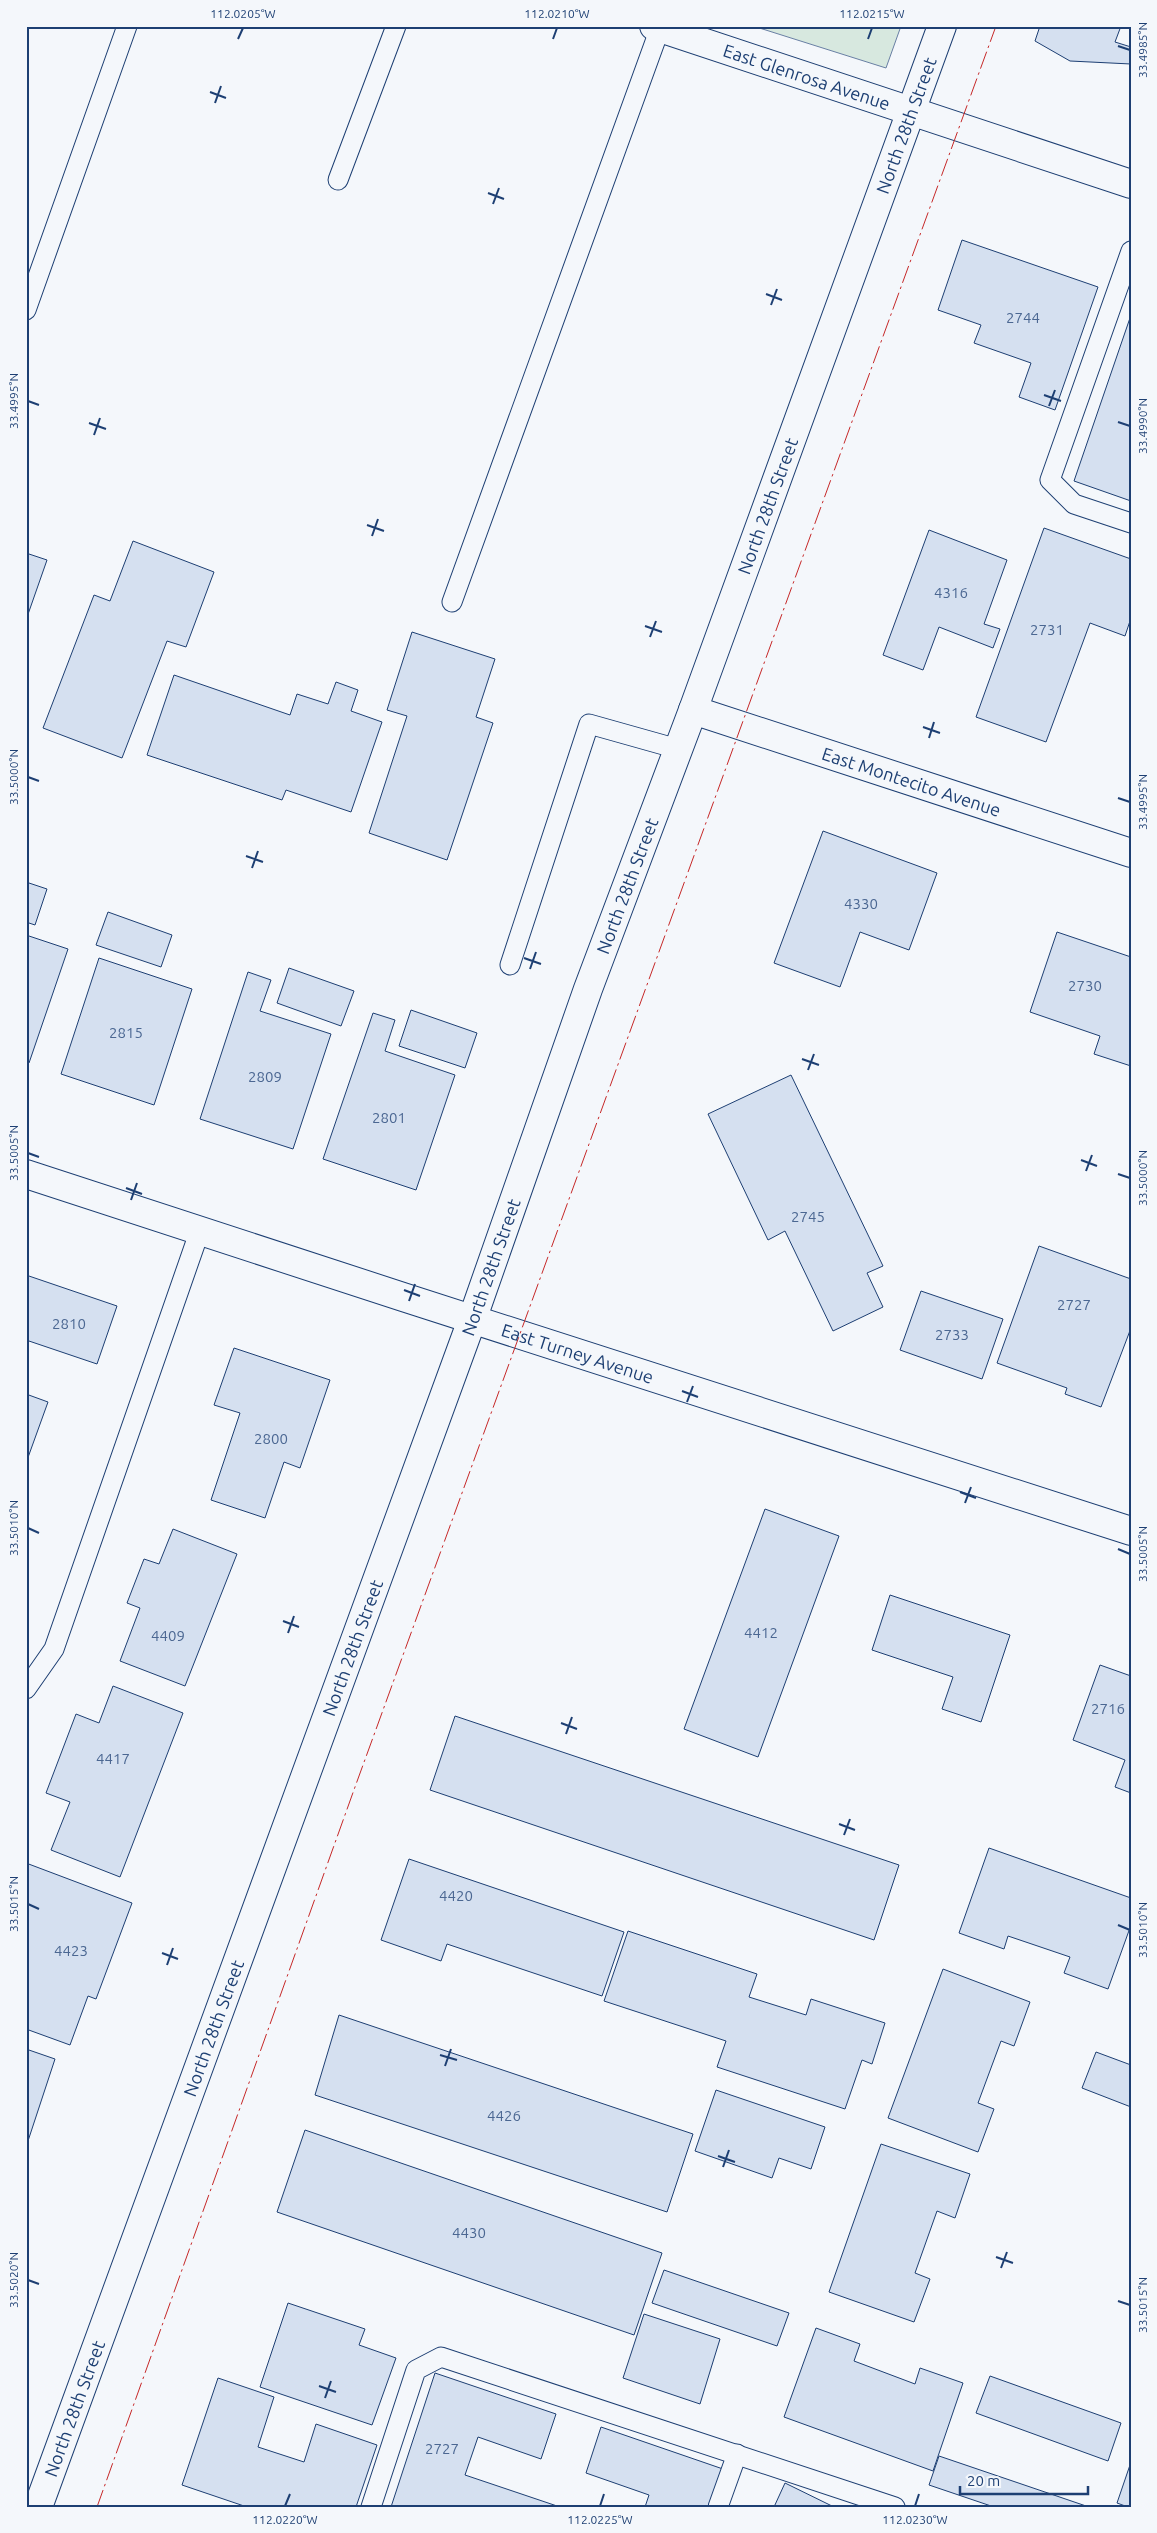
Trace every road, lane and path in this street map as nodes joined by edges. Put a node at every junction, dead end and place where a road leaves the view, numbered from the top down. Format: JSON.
{"nodes":[{"id":1,"x":127,"y":26,"type":"edge"},
{"id":2,"x":396,"y":26,"type":"edge"},
{"id":3,"x":942,"y":26,"type":"edge"},
{"id":4,"x":657,"y":27,"type":"edge"},
{"id":5,"x":912,"y":110,"type":"junction"},
{"id":6,"x":338,"y":180,"type":"dead end"},
{"id":7,"x":1131,"y":184,"type":"edge"},
{"id":8,"x":1131,"y":251,"type":"edge"},
{"id":9,"x":26,"y":310,"type":"edge"},
{"id":10,"x":1131,"y":523,"type":"edge"},
{"id":11,"x":452,"y":602,"type":"dead end"},
{"id":12,"x":693,"y":710,"type":"junction"},
{"id":13,"x":678,"y":749,"type":"junction"},
{"id":14,"x":1131,"y":853,"type":"edge"},
{"id":15,"x":510,"y":965,"type":"dead end"},
{"id":16,"x":26,"y":1174,"type":"edge"},
{"id":17,"x":200,"y":1230,"type":"junction"},
{"id":18,"x":472,"y":1320,"type":"junction"},
{"id":19,"x":1131,"y":1531,"type":"edge"},
{"id":20,"x":26,"y":1690,"type":"edge"},
{"id":21,"x":737,"y":2454,"type":"junction"},
{"id":22,"x":38,"y":2507,"type":"edge"},
{"id":23,"x":371,"y":2507,"type":"edge"},
{"id":24,"x":718,"y":2507,"type":"edge"},
{"id":25,"x":895,"y":2507,"type":"edge"}],
"edges":[{"from":1,"to":9,"type":"lane"},
{"from":2,"to":6,"type":"lane"},
{"from":3,"to":5,"type":"street","name":"North 28th Street"},
{"from":4,"to":5,"type":"street","name":"East Glenrosa Avenue"},
{"from":4,"to":11,"type":"lane"},
{"from":5,"to":7,"type":"street","name":"East Glenrosa Avenue"},
{"from":5,"to":12,"type":"street","name":"North 28th Street"},
{"from":8,"to":10,"type":"lane"},
{"from":12,"to":13,"type":"street","name":"North 28th Street"},
{"from":12,"to":14,"type":"street","name":"East Montecito Avenue"},
{"from":13,"to":15,"type":"lane"},
{"from":13,"to":18,"type":"street","name":"North 28th Street"},
{"from":16,"to":17,"type":"street","name":"East Turney Avenue"},
{"from":17,"to":18,"type":"street","name":"East Turney Avenue"},
{"from":17,"to":20,"type":"lane"},
{"from":18,"to":19,"type":"street","name":"East Turney Avenue"},
{"from":18,"to":22,"type":"street","name":"North 28th Street"},
{"from":21,"to":23,"type":"lane"},
{"from":21,"to":24,"type":"lane"},
{"from":21,"to":25,"type":"lane"}]}
